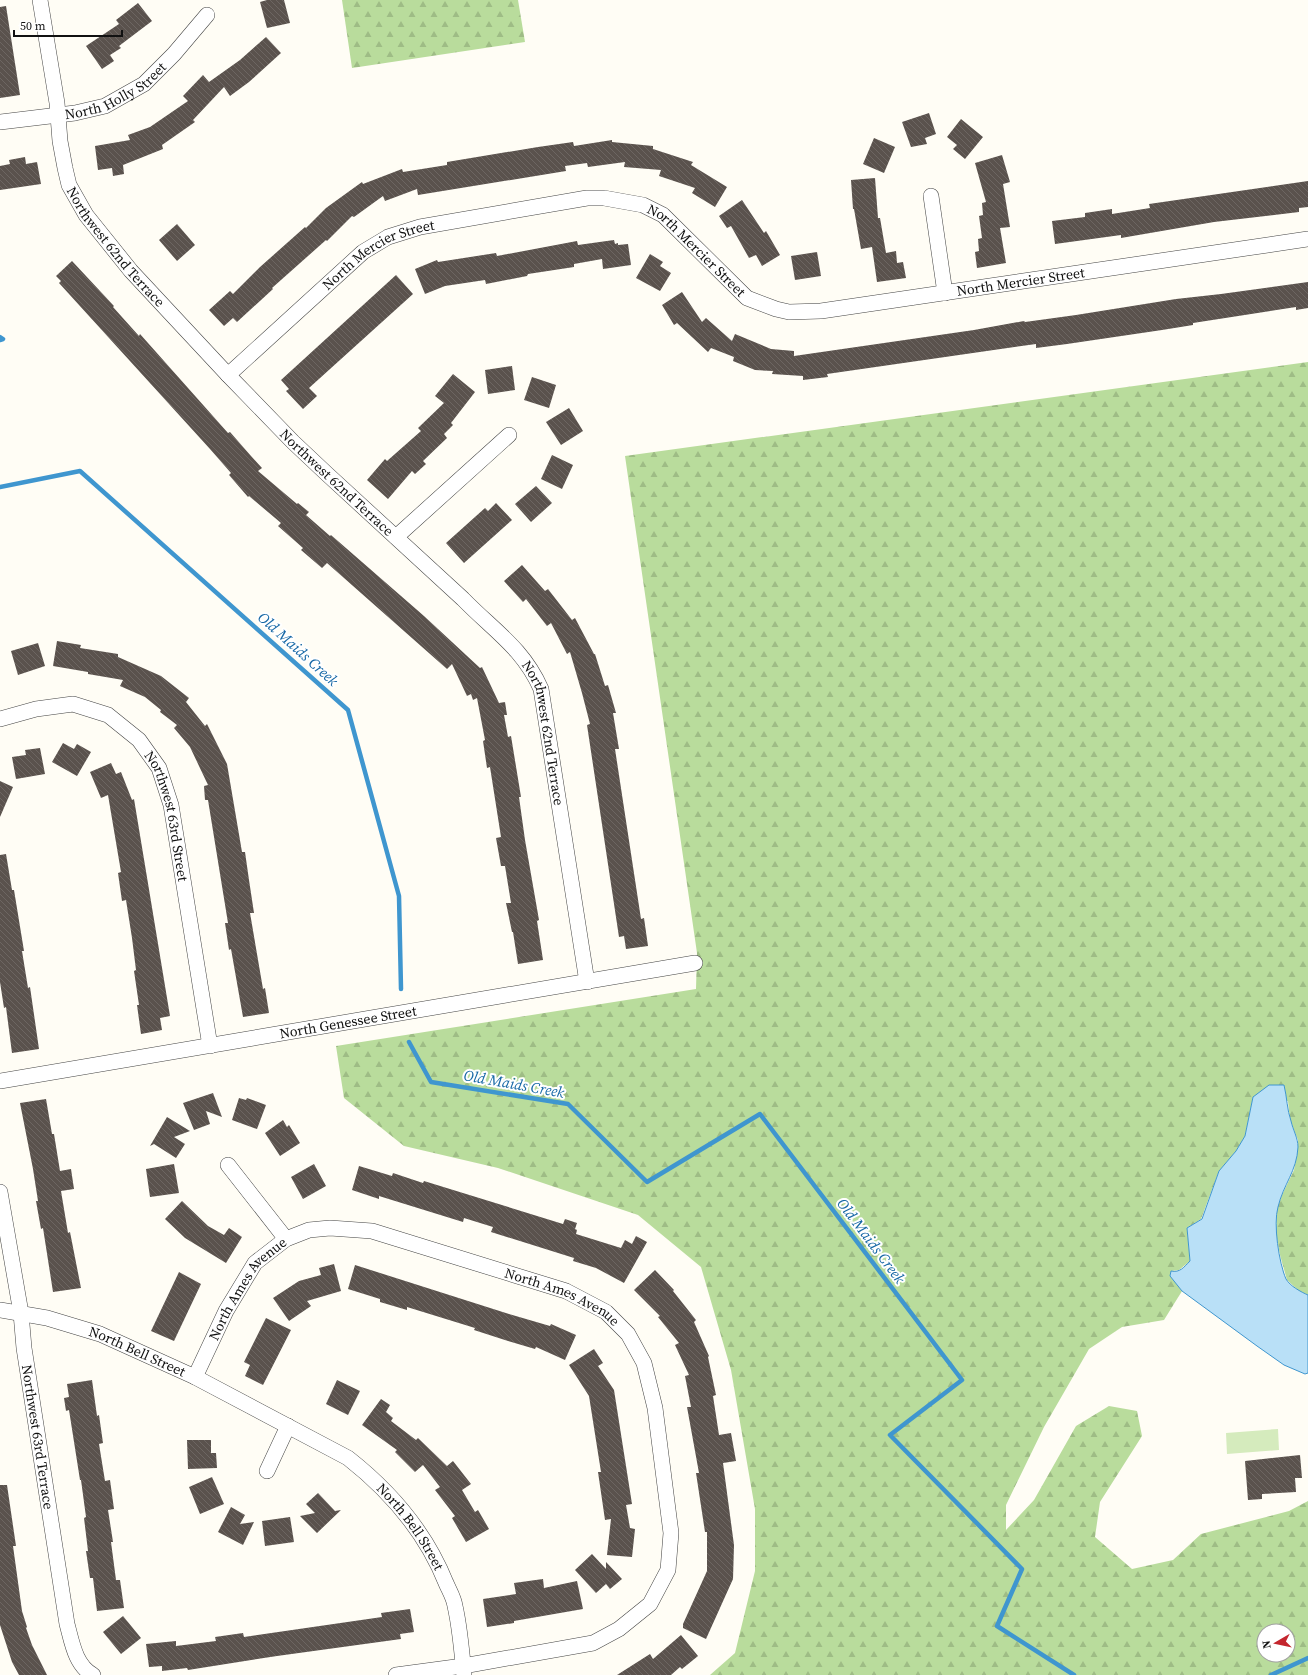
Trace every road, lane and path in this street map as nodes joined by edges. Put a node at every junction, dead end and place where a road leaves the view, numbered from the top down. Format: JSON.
{"nodes":[{"id":1,"x":40,"y":0,"type":"edge"},
{"id":2,"x":207,"y":15,"type":"dead end"},
{"id":3,"x":59,"y":115,"type":"junction"},
{"id":4,"x":0,"y":122,"type":"edge"},
{"id":5,"x":931,"y":196,"type":"dead end"},
{"id":6,"x":1308,"y":239,"type":"edge"},
{"id":7,"x":945,"y":292,"type":"junction"},
{"id":8,"x":228,"y":375,"type":"junction"},
{"id":9,"x":509,"y":434,"type":"dead end"},
{"id":10,"x":396,"y":538,"type":"junction"},
{"id":11,"x":0,"y":719,"type":"edge"},
{"id":12,"x":696,"y":963,"type":"dead end"},
{"id":13,"x":587,"y":982,"type":"junction"},
{"id":14,"x":210,"y":1046,"type":"junction"},
{"id":15,"x":0,"y":1081,"type":"edge"},
{"id":16,"x":228,"y":1165,"type":"dead end"},
{"id":17,"x":0,"y":1192,"type":"edge"},
{"id":18,"x":286,"y":1239,"type":"junction"},
{"id":19,"x":0,"y":1310,"type":"edge"},
{"id":20,"x":21,"y":1313,"type":"junction"},
{"id":21,"x":195,"y":1377,"type":"junction"},
{"id":22,"x":288,"y":1426,"type":"junction"},
{"id":23,"x":267,"y":1471,"type":"dead end"},
{"id":24,"x":464,"y":1670,"type":"edge"},
{"id":25,"x":93,"y":1675,"type":"edge"},
{"id":26,"x":396,"y":1675,"type":"edge"}],
"edges":[{"from":1,"to":3,"type":"street","name":"Northwest 62nd Terrace"},
{"from":2,"to":3,"type":"street","name":"North Holly Street"},
{"from":3,"to":4,"type":"street","name":"North Holly Street"},
{"from":3,"to":8,"type":"street","name":"Northwest 62nd Terrace"},
{"from":5,"to":7,"type":"street"},
{"from":6,"to":7,"type":"street","name":"North Mercier Street"},
{"from":7,"to":8,"type":"street","name":"North Mercier Street"},
{"from":8,"to":10,"type":"street","name":"Northwest 62nd Terrace"},
{"from":9,"to":10,"type":"street"},
{"from":10,"to":13,"type":"street","name":"Northwest 62nd Terrace"},
{"from":11,"to":14,"type":"street","name":"Northwest 63rd Street"},
{"from":12,"to":13,"type":"street","name":"North Genessee Street"},
{"from":13,"to":14,"type":"street","name":"North Genessee Street"},
{"from":14,"to":15,"type":"street","name":"North Genessee Street"},
{"from":16,"to":18,"type":"street"},
{"from":17,"to":20,"type":"street","name":"Northwest 63rd Terrace"},
{"from":18,"to":21,"type":"street","name":"North Ames Avenue"},
{"from":18,"to":24,"type":"street","name":"North Ames Avenue"},
{"from":19,"to":20,"type":"street","name":"North Bell Street"},
{"from":20,"to":21,"type":"street","name":"North Bell Street"},
{"from":20,"to":25,"type":"street","name":"Northwest 63rd Terrace"},
{"from":21,"to":22,"type":"street","name":"North Bell Street"},
{"from":22,"to":23,"type":"street"},
{"from":22,"to":24,"type":"street","name":"North Bell Street"},
{"from":24,"to":26,"type":"street"}]}
